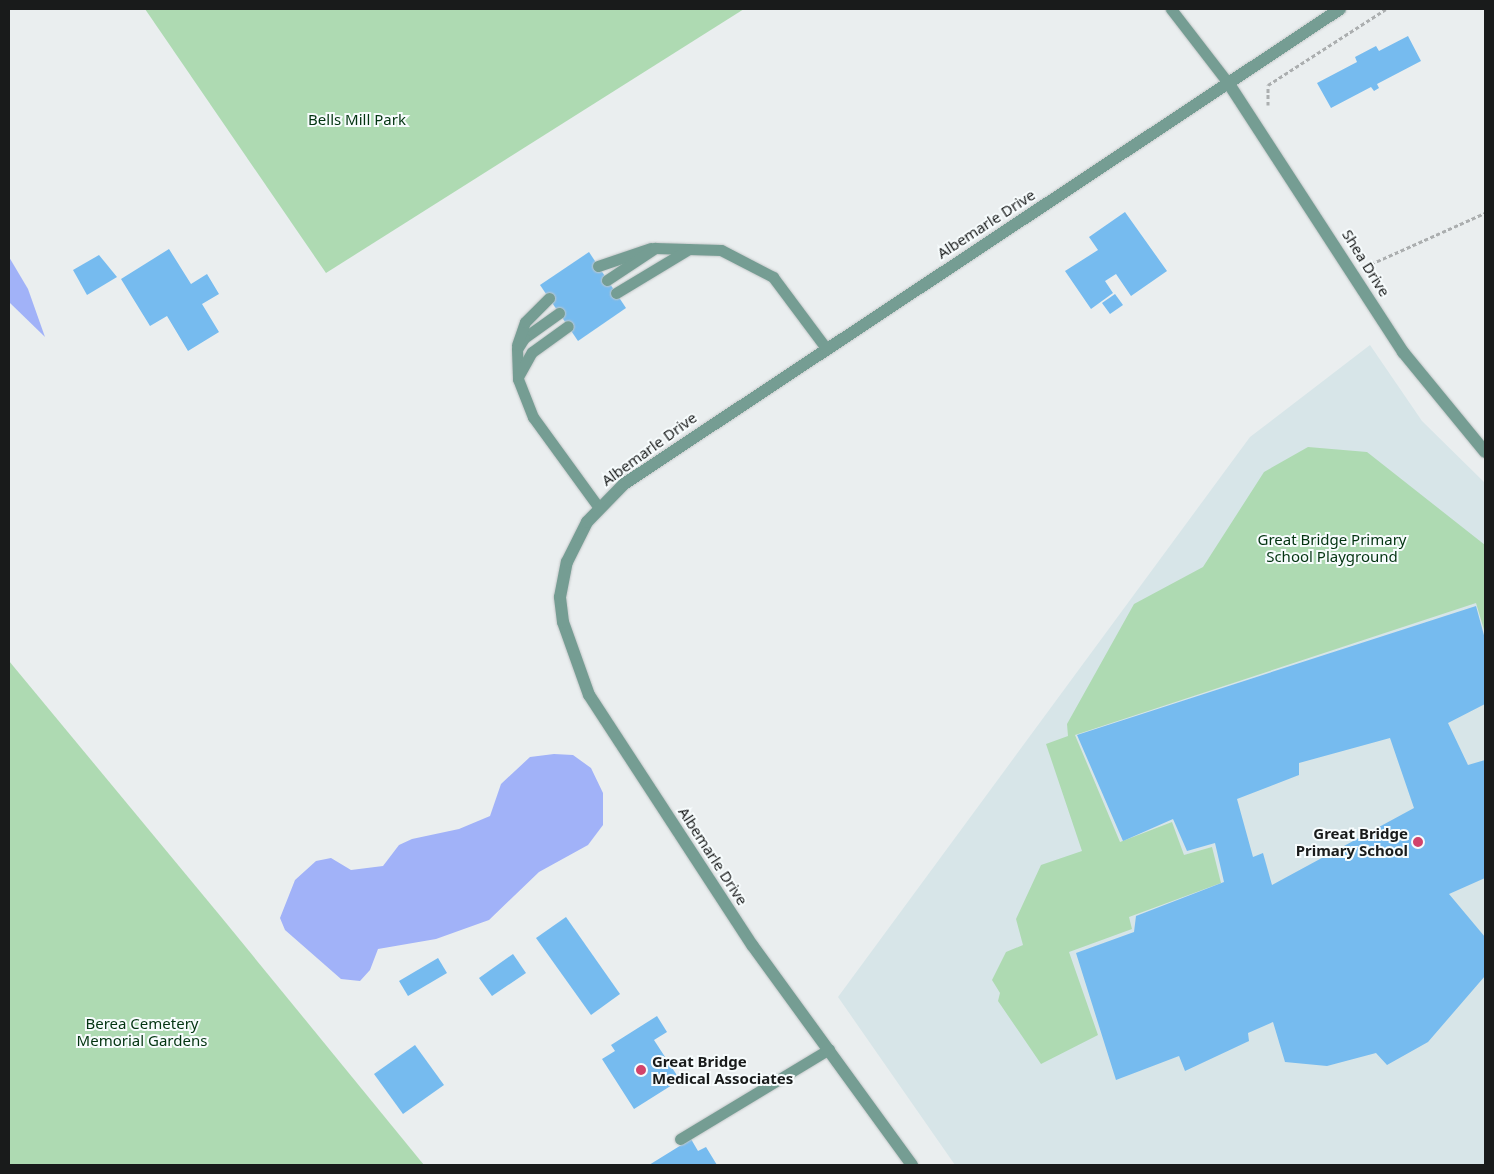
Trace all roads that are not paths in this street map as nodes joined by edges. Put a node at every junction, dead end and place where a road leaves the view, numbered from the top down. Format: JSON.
{"nodes":[{"id":1,"x":1171,"y":9,"type":"edge"},
{"id":2,"x":1340,"y":9,"type":"edge"},
{"id":3,"x":1229,"y":84,"type":"junction"},
{"id":4,"x":699,"y":247,"type":"junction"},
{"id":5,"x":655,"y":248,"type":"junction"},
{"id":6,"x":598,"y":266,"type":"dead end"},
{"id":7,"x":607,"y":280,"type":"dead end"},
{"id":8,"x":616,"y":293,"type":"dead end"},
{"id":9,"x":549,"y":298,"type":"dead end"},
{"id":10,"x":559,"y":313,"type":"dead end"},
{"id":11,"x":568,"y":326,"type":"dead end"},
{"id":12,"x":826,"y":348,"type":"junction"},
{"id":13,"x":516,"y":349,"type":"junction"},
{"id":14,"x":518,"y":379,"type":"junction"},
{"id":15,"x":1485,"y":452,"type":"edge"},
{"id":16,"x":599,"y":508,"type":"junction"},
{"id":17,"x":829,"y":1049,"type":"junction"},
{"id":18,"x":680,"y":1139,"type":"dead end"},
{"id":19,"x":912,"y":1165,"type":"edge"}],
"edges":[{"from":1,"to":3,"type":"lane"},
{"from":2,"to":3,"type":"street","name":"Albemarle Drive"},
{"from":3,"to":12,"type":"street","name":"Albemarle Drive"},
{"from":3,"to":15,"type":"street","name":"Shea Drive"},
{"from":4,"to":5,"type":"lane"},
{"from":4,"to":8,"type":"lane"},
{"from":4,"to":12,"type":"lane"},
{"from":5,"to":6,"type":"lane"},
{"from":5,"to":7,"type":"lane"},
{"from":9,"to":13,"type":"lane"},
{"from":10,"to":13,"type":"lane"},
{"from":11,"to":14,"type":"lane"},
{"from":12,"to":16,"type":"street","name":"Albemarle Drive"},
{"from":13,"to":14,"type":"lane"},
{"from":14,"to":16,"type":"lane"},
{"from":16,"to":17,"type":"street","name":"Albemarle Drive"},
{"from":17,"to":18,"type":"lane"},
{"from":17,"to":19,"type":"street","name":"Albemarle Drive"}]}
